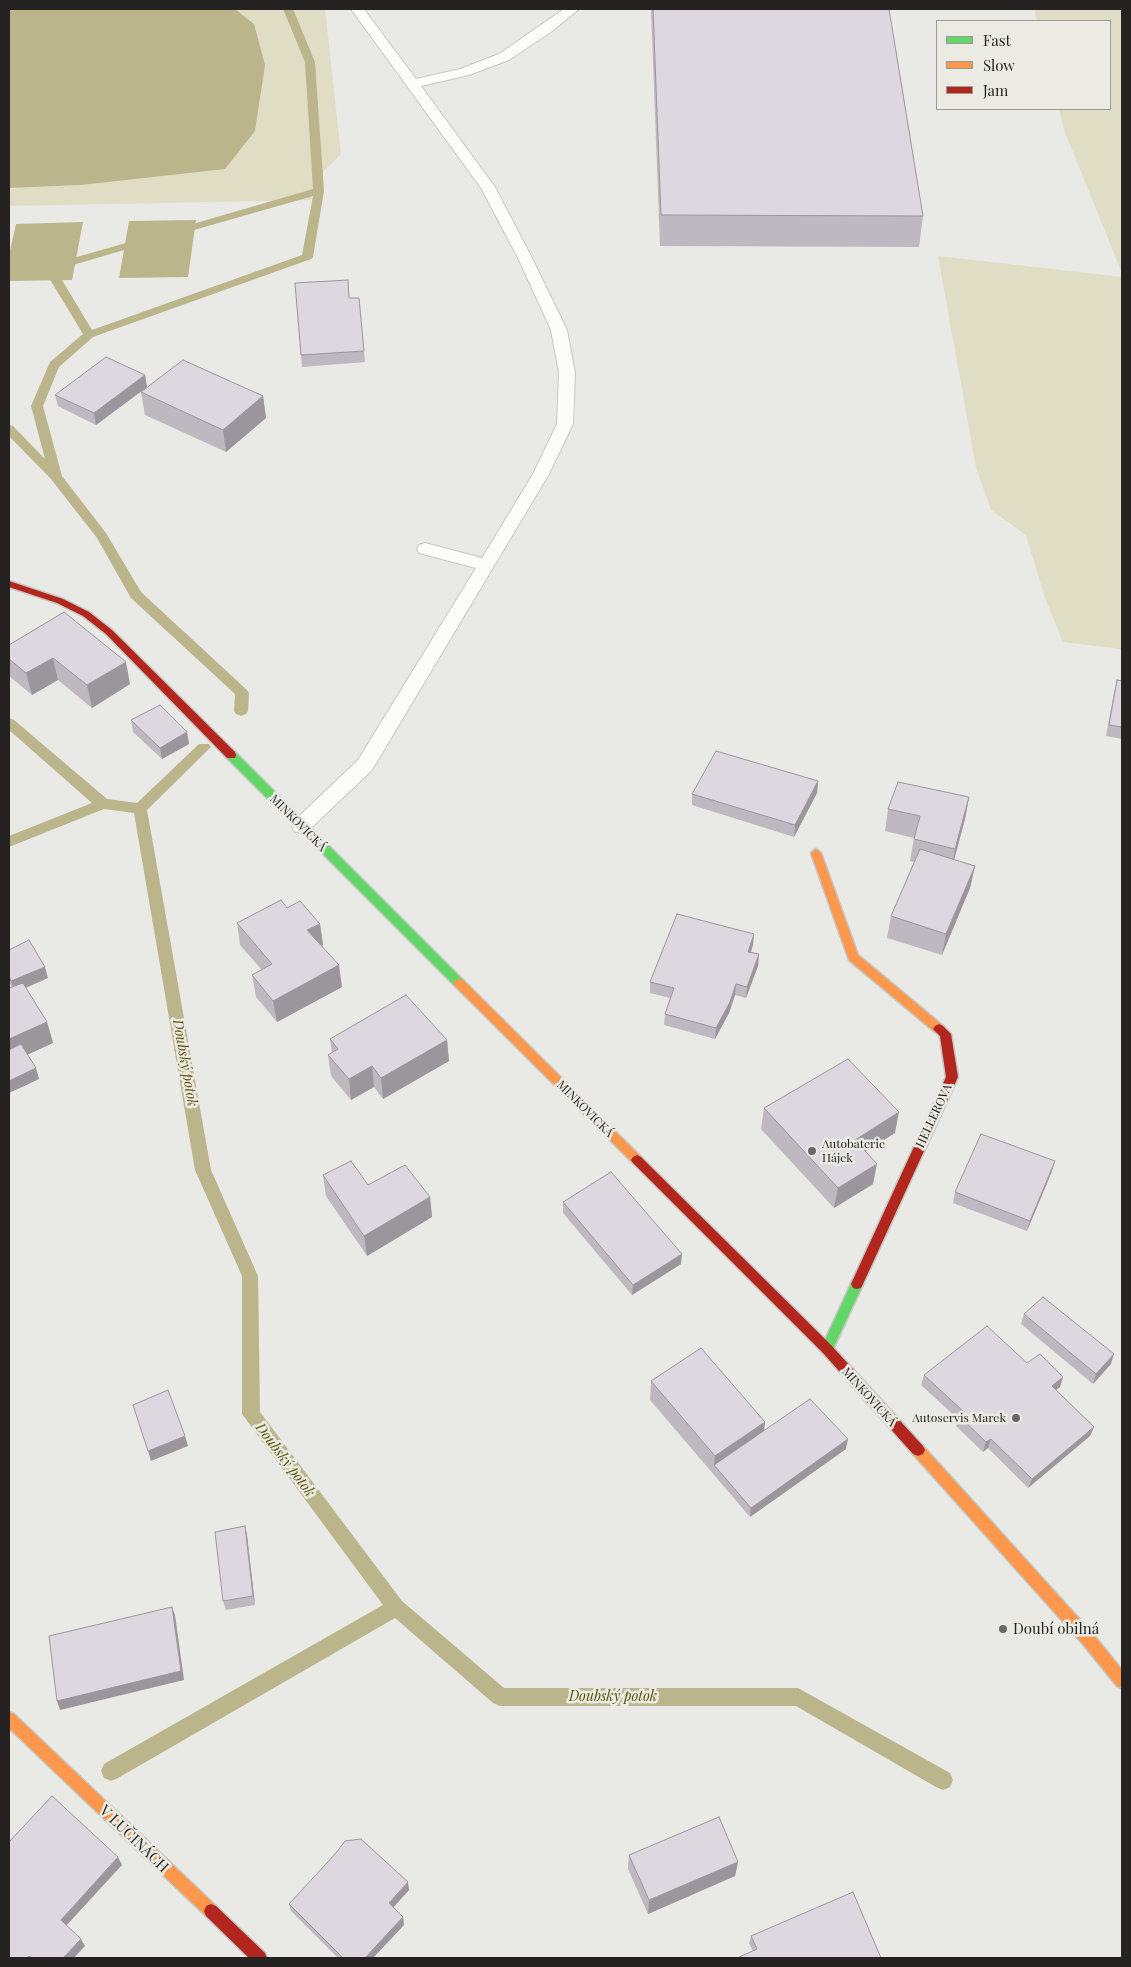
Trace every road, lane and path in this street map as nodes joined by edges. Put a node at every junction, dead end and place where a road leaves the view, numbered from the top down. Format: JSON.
{"nodes":[{"id":1,"x":358,"y":9,"type":"edge"},
{"id":2,"x":572,"y":9,"type":"edge"},
{"id":3,"x":414,"y":84,"type":"junction"},
{"id":4,"x":426,"y":550,"type":"dead end"},
{"id":5,"x":486,"y":565,"type":"junction"},
{"id":6,"x":9,"y":584,"type":"edge"},
{"id":7,"x":301,"y":826,"type":"junction"},
{"id":8,"x":816,"y":853,"type":"dead end"},
{"id":9,"x":827,"y":1349,"type":"junction"},
{"id":10,"x":1122,"y":1681,"type":"edge"},
{"id":11,"x":9,"y":1719,"type":"edge"},
{"id":12,"x":260,"y":1958,"type":"edge"}],
"edges":[{"from":1,"to":3,"type":"lane"},
{"from":2,"to":3,"type":"lane"},
{"from":3,"to":5,"type":"lane"},
{"from":4,"to":5,"type":"lane"},
{"from":5,"to":7,"type":"lane"},
{"from":6,"to":7,"type":"street","name":"MINKOVICKÁ"},
{"from":7,"to":9,"type":"street","name":"MINKOVICKÁ"},
{"from":8,"to":9,"type":"street","name":"HELLEROVA"},
{"from":9,"to":10,"type":"street","name":"MINKOVICKÁ"},
{"from":11,"to":12,"type":"street","name":"V LUČINÁCH"}]}
